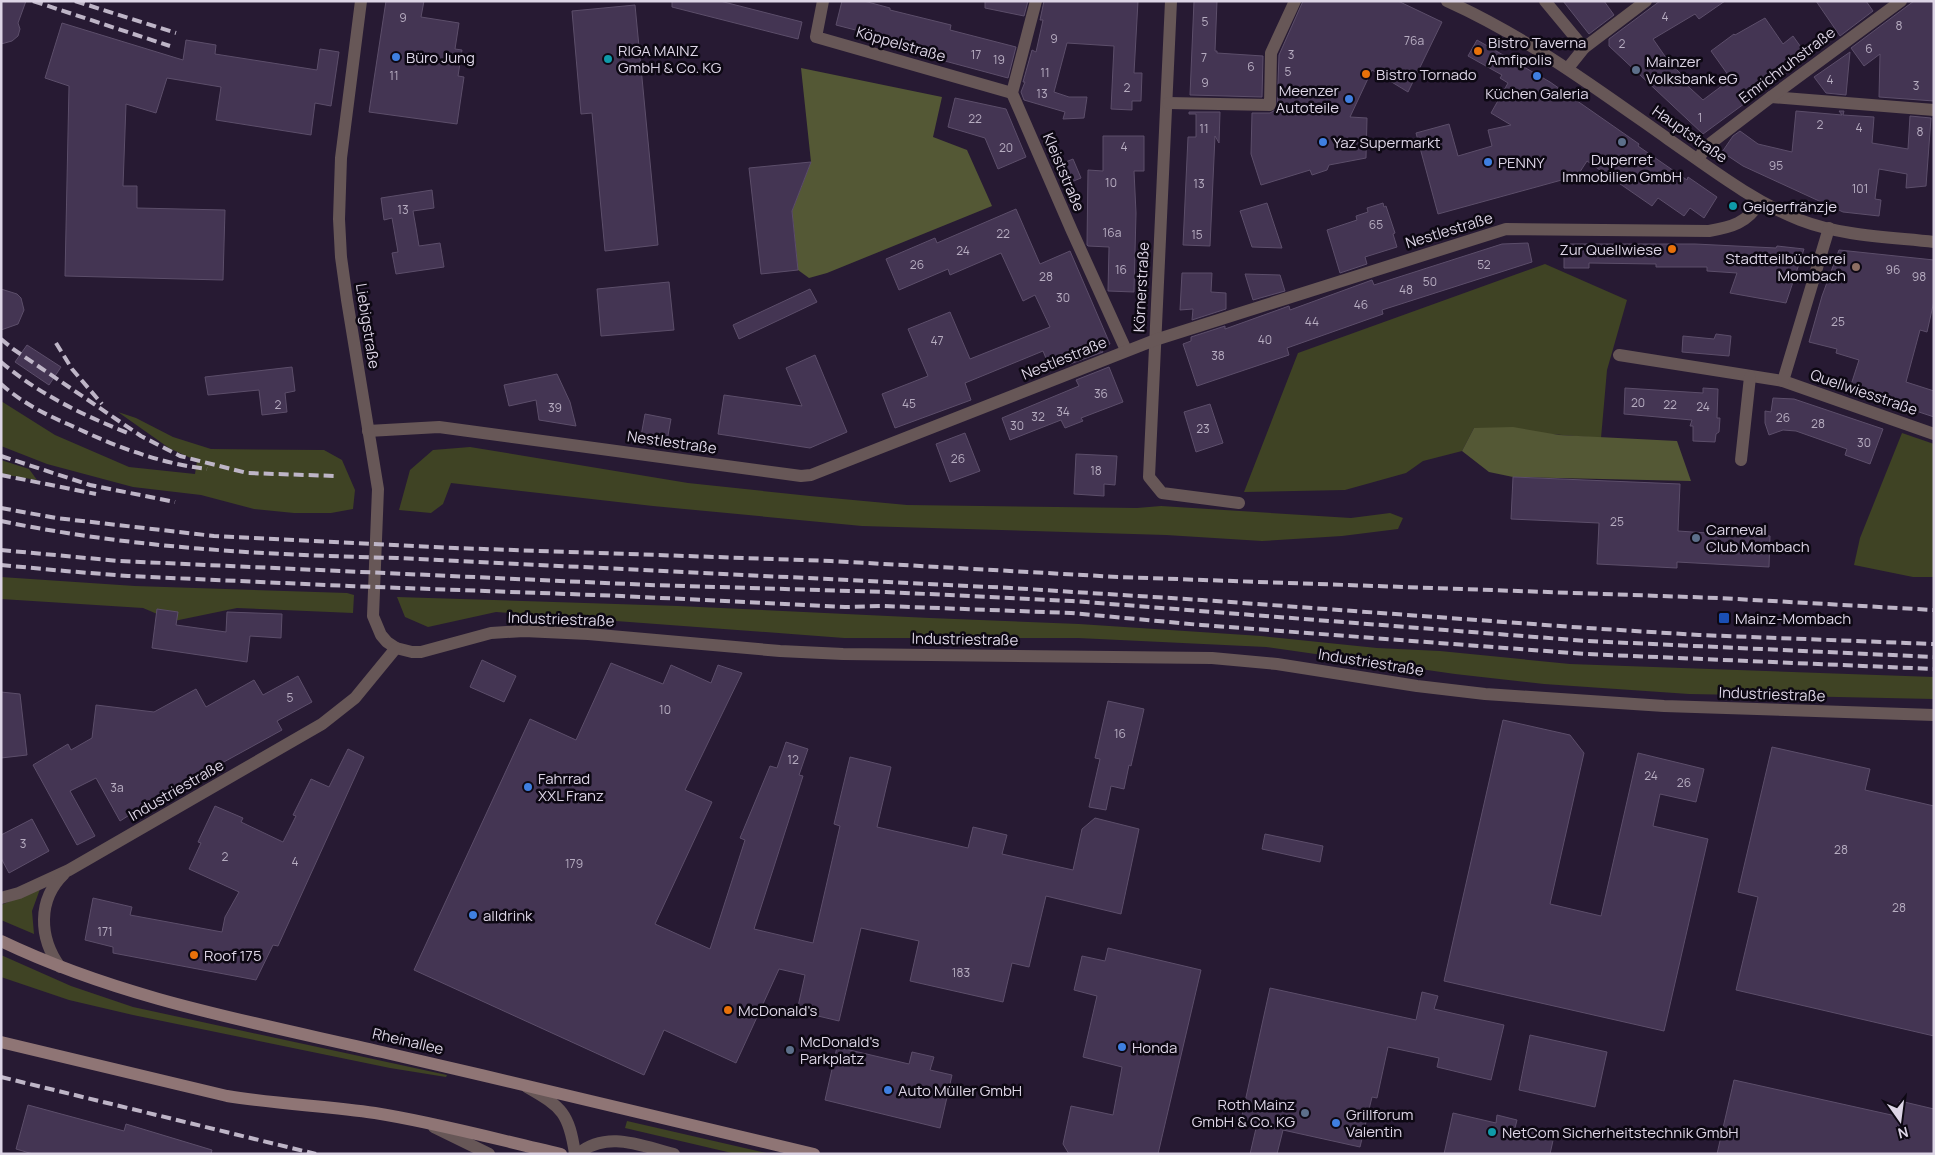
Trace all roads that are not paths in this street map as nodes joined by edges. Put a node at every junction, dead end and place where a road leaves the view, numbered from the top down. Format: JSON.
{"nodes":[{"id":1,"x":360,"y":1,"type":"edge"},
{"id":2,"x":823,"y":1,"type":"edge"},
{"id":3,"x":1036,"y":1,"type":"edge"},
{"id":4,"x":1171,"y":1,"type":"edge"},
{"id":5,"x":1294,"y":1,"type":"edge"},
{"id":6,"x":1447,"y":1,"type":"edge"},
{"id":7,"x":1545,"y":1,"type":"edge"},
{"id":8,"x":1646,"y":1,"type":"edge"},
{"id":9,"x":1901,"y":1,"type":"edge"},
{"id":10,"x":1584,"y":48,"type":"junction"},
{"id":11,"x":1568,"y":68,"type":"junction"},
{"id":12,"x":1012,"y":93,"type":"junction"},
{"id":13,"x":1771,"y":97,"type":"junction"},
{"id":14,"x":1168,"y":103,"type":"junction"},
{"id":15,"x":1934,"y":110,"type":"edge"},
{"id":16,"x":1698,"y":159,"type":"junction"},
{"id":17,"x":1760,"y":202,"type":"junction"},
{"id":18,"x":1829,"y":228,"type":"junction"},
{"id":19,"x":1934,"y":242,"type":"edge"},
{"id":20,"x":1155,"y":340,"type":"junction"},
{"id":21,"x":1126,"y":350,"type":"junction"},
{"id":22,"x":1619,"y":355,"type":"dead end"},
{"id":23,"x":1750,"y":377,"type":"junction"},
{"id":24,"x":1783,"y":380,"type":"junction"},
{"id":25,"x":368,"y":430,"type":"junction"},
{"id":26,"x":1934,"y":434,"type":"edge"},
{"id":27,"x":1741,"y":460,"type":"dead end"},
{"id":28,"x":1238,"y":503,"type":"dead end"},
{"id":29,"x":396,"y":648,"type":"junction"},
{"id":30,"x":1934,"y":715,"type":"edge"},
{"id":31,"x":69,"y":870,"type":"junction"},
{"id":32,"x":1,"y":898,"type":"edge"},
{"id":33,"x":1,"y":941,"type":"edge"},
{"id":34,"x":60,"y":967,"type":"junction"},
{"id":35,"x":1,"y":1042,"type":"edge"},
{"id":36,"x":524,"y":1085,"type":"junction"},
{"id":37,"x":425,"y":1122,"type":"junction"},
{"id":38,"x":489,"y":1154,"type":"edge"},
{"id":39,"x":561,"y":1154,"type":"edge"},
{"id":40,"x":575,"y":1154,"type":"edge"},
{"id":41,"x":578,"y":1154,"type":"edge"},
{"id":42,"x":674,"y":1154,"type":"edge"},
{"id":43,"x":814,"y":1154,"type":"edge"}],
"edges":[{"from":1,"to":25,"type":"street","name":"Liebigstraße"},
{"from":2,"to":12,"type":"street","name":"Köppelstraße"},
{"from":3,"to":12,"type":"street"},
{"from":4,"to":14,"type":"street","name":"Körnerstraße"},
{"from":5,"to":14,"type":"street"},
{"from":6,"to":11,"type":"street","name":"Hauptstraße"},
{"from":7,"to":10,"type":"street"},
{"from":8,"to":10,"type":"street"},
{"from":9,"to":13,"type":"street","name":"Emrichruhstraße"},
{"from":10,"to":11,"type":"street"},
{"from":11,"to":16,"type":"street","name":"Hauptstraße"},
{"from":12,"to":21,"type":"street","name":"Kleiststraße"},
{"from":13,"to":15,"type":"street"},
{"from":13,"to":16,"type":"street","name":"Emrichruhstraße"},
{"from":14,"to":20,"type":"street","name":"Körnerstraße"},
{"from":16,"to":17,"type":"street","name":"Hauptstraße"},
{"from":17,"to":18,"type":"street","name":"Hauptstraße"},
{"from":17,"to":20,"type":"street","name":"Nestlestraße"},
{"from":18,"to":19,"type":"street","name":"Hauptstraße"},
{"from":18,"to":24,"type":"street"},
{"from":20,"to":21,"type":"street","name":"Nestlestraße"},
{"from":20,"to":28,"type":"street","name":"Körnerstraße"},
{"from":21,"to":25,"type":"street","name":"Nestlestraße"},
{"from":22,"to":23,"type":"street","name":"Quellwiesstraße"},
{"from":23,"to":24,"type":"street","name":"Quellwiesstraße"},
{"from":23,"to":27,"type":"street"},
{"from":24,"to":26,"type":"street","name":"Quellwiesstraße"},
{"from":25,"to":29,"type":"street","name":"Liebigstraße"},
{"from":29,"to":30,"type":"street","name":"Industriestraße"},
{"from":29,"to":31,"type":"street","name":"Industriestraße"},
{"from":31,"to":32,"type":"street","name":"Industriestraße"},
{"from":31,"to":34,"type":"street","name":"Industriestraße"},
{"from":33,"to":34,"type":"main road","name":"Rheinallee"},
{"from":34,"to":36,"type":"main road","name":"Rheinallee"},
{"from":35,"to":37,"type":"main road"},
{"from":36,"to":40,"type":"street"},
{"from":36,"to":43,"type":"main road","name":"Rheinallee"},
{"from":37,"to":38,"type":"street"},
{"from":37,"to":39,"type":"main road"},
{"from":41,"to":42,"type":"street"}]}
